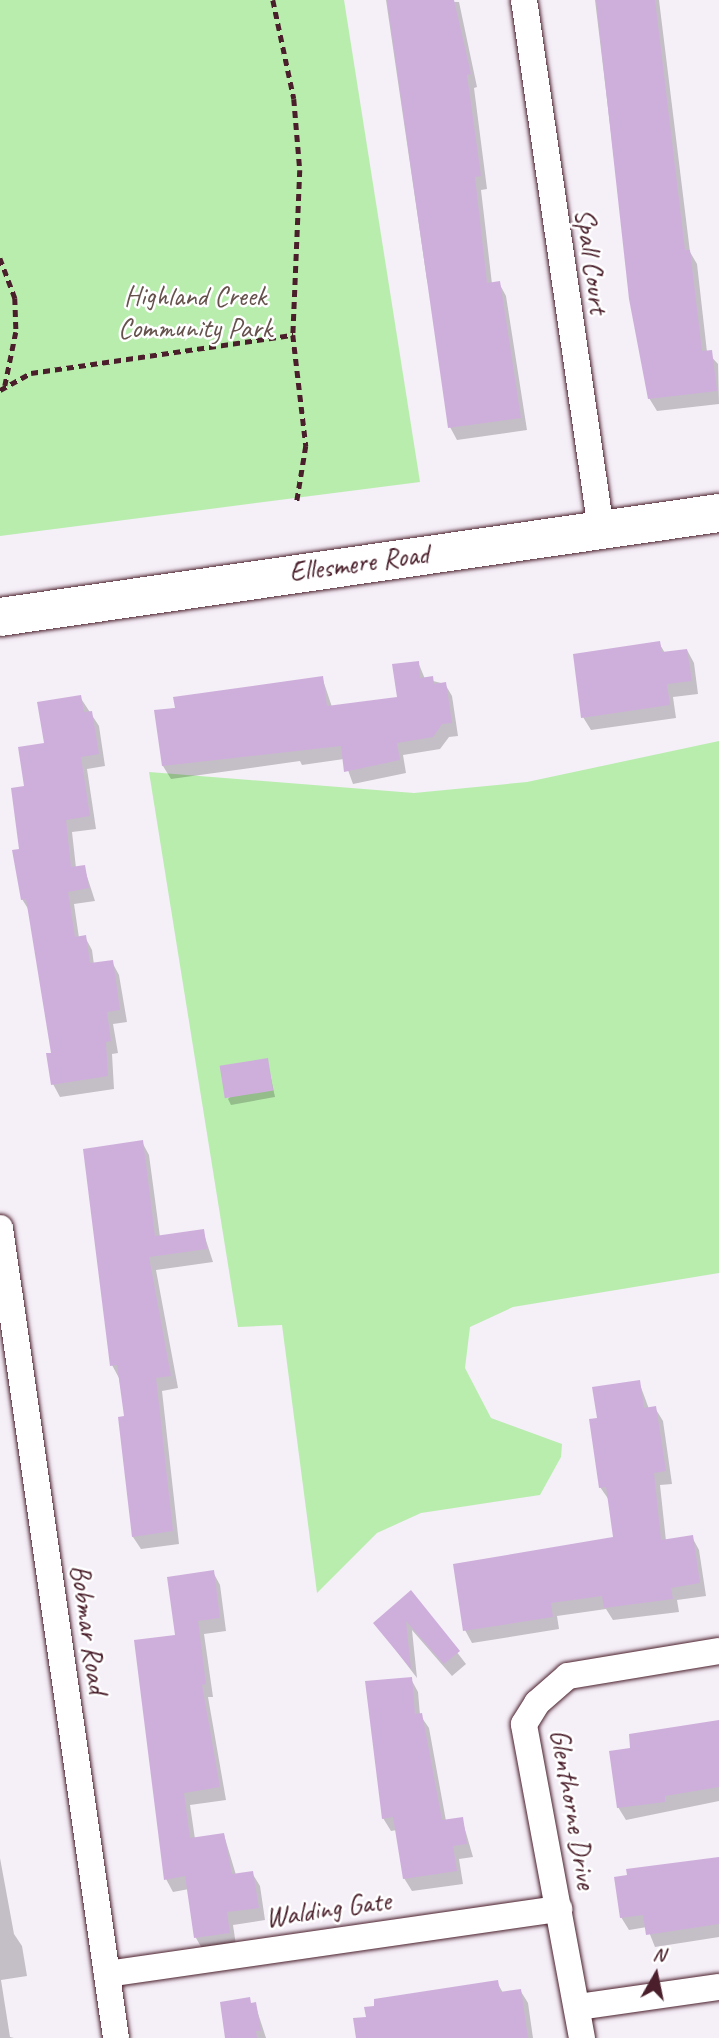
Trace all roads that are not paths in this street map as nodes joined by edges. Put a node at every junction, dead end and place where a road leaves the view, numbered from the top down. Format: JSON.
{"nodes":[{"id":1,"x":524,"y":0,"type":"edge"},
{"id":2,"x":719,"y":513,"type":"edge"},
{"id":3,"x":601,"y":530,"type":"junction"},
{"id":4,"x":0,"y":617,"type":"edge"},
{"id":5,"x":0,"y":1228,"type":"edge"},
{"id":6,"x":719,"y":1651,"type":"edge"},
{"id":7,"x":559,"y":1909,"type":"junction"},
{"id":8,"x":107,"y":1973,"type":"junction"},
{"id":9,"x":719,"y":1987,"type":"edge"},
{"id":10,"x":578,"y":2007,"type":"junction"},
{"id":11,"x":116,"y":2038,"type":"edge"},
{"id":12,"x":582,"y":2038,"type":"edge"}],
"edges":[{"from":1,"to":3,"type":"street","name":"Spall Court"},
{"from":2,"to":3,"type":"main road","name":"Ellesmere Road"},
{"from":3,"to":4,"type":"main road","name":"Ellesmere Road"},
{"from":5,"to":8,"type":"street","name":"Bobmar Road"},
{"from":6,"to":7,"type":"street","name":"Glenthorne Drive"},
{"from":7,"to":8,"type":"street","name":"Walding Gate"},
{"from":7,"to":10,"type":"street","name":"Glenthorne Drive"},
{"from":8,"to":11,"type":"street","name":"Bobmar Road"},
{"from":9,"to":10,"type":"street"},
{"from":10,"to":12,"type":"street","name":"Glenthorne Drive"}]}
